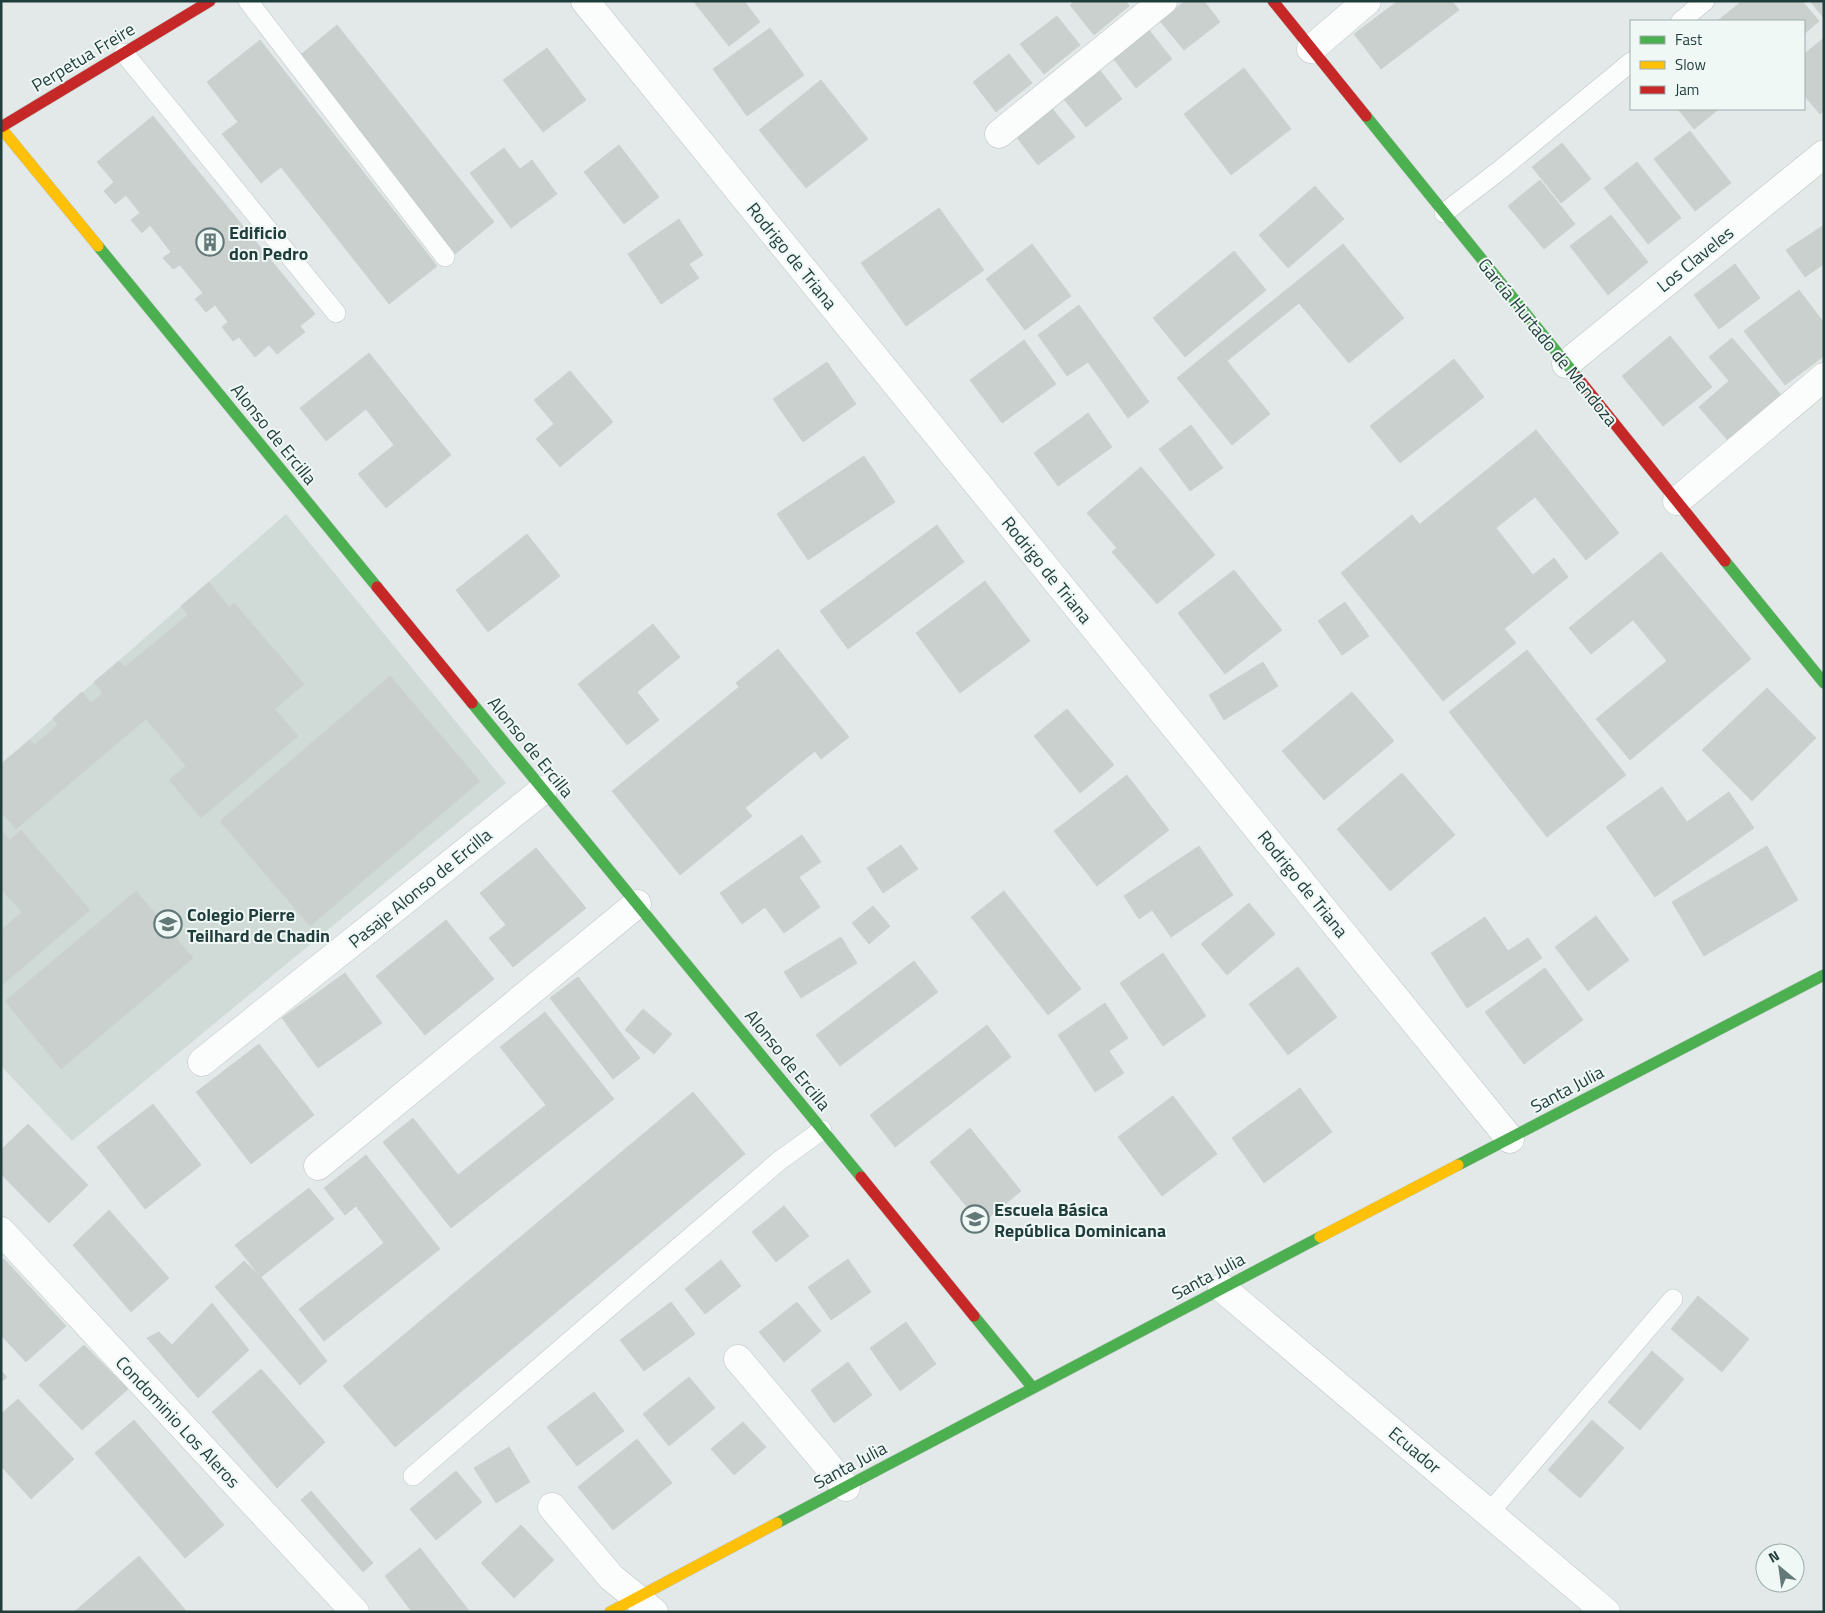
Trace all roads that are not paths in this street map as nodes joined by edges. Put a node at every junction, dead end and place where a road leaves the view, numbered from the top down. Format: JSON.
{"nodes":[{"id":1,"x":210,"y":1,"type":"edge"},
{"id":2,"x":248,"y":1,"type":"edge"},
{"id":3,"x":585,"y":1,"type":"edge"},
{"id":4,"x":1163,"y":1,"type":"edge"},
{"id":5,"x":1273,"y":1,"type":"edge"},
{"id":6,"x":1367,"y":1,"type":"edge"},
{"id":7,"x":1705,"y":1,"type":"edge"},
{"id":8,"x":1682,"y":20,"type":"edge"},
{"id":9,"x":1311,"y":49,"type":"junction"},
{"id":10,"x":124,"y":53,"type":"junction"},
{"id":11,"x":1630,"y":63,"type":"edge"},
{"id":12,"x":1,"y":127,"type":"edge"},
{"id":13,"x":999,"y":134,"type":"dead end"},
{"id":14,"x":1824,"y":154,"type":"edge"},
{"id":15,"x":1444,"y":213,"type":"junction"},
{"id":16,"x":445,"y":257,"type":"dead end"},
{"id":17,"x":336,"y":313,"type":"dead end"},
{"id":18,"x":1566,"y":364,"type":"junction"},
{"id":19,"x":1824,"y":377,"type":"edge"},
{"id":20,"x":1677,"y":501,"type":"junction"},
{"id":21,"x":1824,"y":683,"type":"edge"},
{"id":22,"x":543,"y":790,"type":"junction"},
{"id":23,"x":637,"y":904,"type":"junction"},
{"id":24,"x":1819,"y":984,"type":"edge"},
{"id":25,"x":202,"y":1062,"type":"dead end"},
{"id":26,"x":822,"y":1130,"type":"junction"},
{"id":27,"x":1510,"y":1139,"type":"junction"},
{"id":28,"x":318,"y":1166,"type":"dead end"},
{"id":29,"x":1,"y":1232,"type":"edge"},
{"id":30,"x":1222,"y":1288,"type":"junction"},
{"id":31,"x":1673,"y":1299,"type":"dead end"},
{"id":32,"x":738,"y":1359,"type":"dead end"},
{"id":33,"x":1033,"y":1388,"type":"junction"},
{"id":34,"x":413,"y":1476,"type":"dead end"},
{"id":35,"x":846,"y":1487,"type":"junction"},
{"id":36,"x":552,"y":1507,"type":"dead end"},
{"id":37,"x":1490,"y":1513,"type":"junction"},
{"id":38,"x":646,"y":1605,"type":"edge"},
{"id":39,"x":355,"y":1612,"type":"edge"},
{"id":40,"x":610,"y":1612,"type":"edge"},
{"id":41,"x":1606,"y":1612,"type":"edge"}],
"edges":[{"from":1,"to":10,"type":"street","name":"Perpetua Freire"},
{"from":2,"to":16,"type":"lane"},
{"from":3,"to":27,"type":"street","name":"Rodrigo de Triana"},
{"from":4,"to":13,"type":"street"},
{"from":5,"to":9,"type":"street","name":"García Hurtado de Mendoza"},
{"from":6,"to":9,"type":"street"},
{"from":7,"to":8,"type":"lane"},
{"from":9,"to":15,"type":"street","name":"García Hurtado de Mendoza"},
{"from":10,"to":12,"type":"street","name":"Perpetua Freire"},
{"from":10,"to":17,"type":"lane"},
{"from":11,"to":15,"type":"lane"},
{"from":12,"to":22,"type":"street","name":"Alonso de Ercilla"},
{"from":14,"to":18,"type":"street","name":"Los Claveles"},
{"from":15,"to":18,"type":"street","name":"García Hurtado de Mendoza"},
{"from":18,"to":20,"type":"street","name":"García Hurtado de Mendoza"},
{"from":19,"to":20,"type":"street"},
{"from":20,"to":21,"type":"street","name":"García Hurtado de Mendoza"},
{"from":22,"to":23,"type":"street","name":"Alonso de Ercilla"},
{"from":22,"to":25,"type":"street","name":"Pasaje Alonso de Ercilla"},
{"from":23,"to":26,"type":"street","name":"Alonso de Ercilla"},
{"from":23,"to":28,"type":"street"},
{"from":24,"to":27,"type":"street","name":"Santa Julia"},
{"from":26,"to":33,"type":"street","name":"Alonso de Ercilla"},
{"from":26,"to":34,"type":"lane"},
{"from":27,"to":30,"type":"street","name":"Santa Julia"},
{"from":29,"to":39,"type":"street","name":"Condominio Los Aleros"},
{"from":30,"to":33,"type":"street","name":"Santa Julia"},
{"from":30,"to":37,"type":"street","name":"Ecuador"},
{"from":31,"to":37,"type":"lane"},
{"from":32,"to":35,"type":"street"},
{"from":33,"to":35,"type":"street","name":"Santa Julia"},
{"from":35,"to":38,"type":"street","name":"Santa Julia"},
{"from":36,"to":38,"type":"street"},
{"from":37,"to":41,"type":"street","name":"Ecuador"},
{"from":38,"to":40,"type":"street","name":"Santa Julia"}]}
